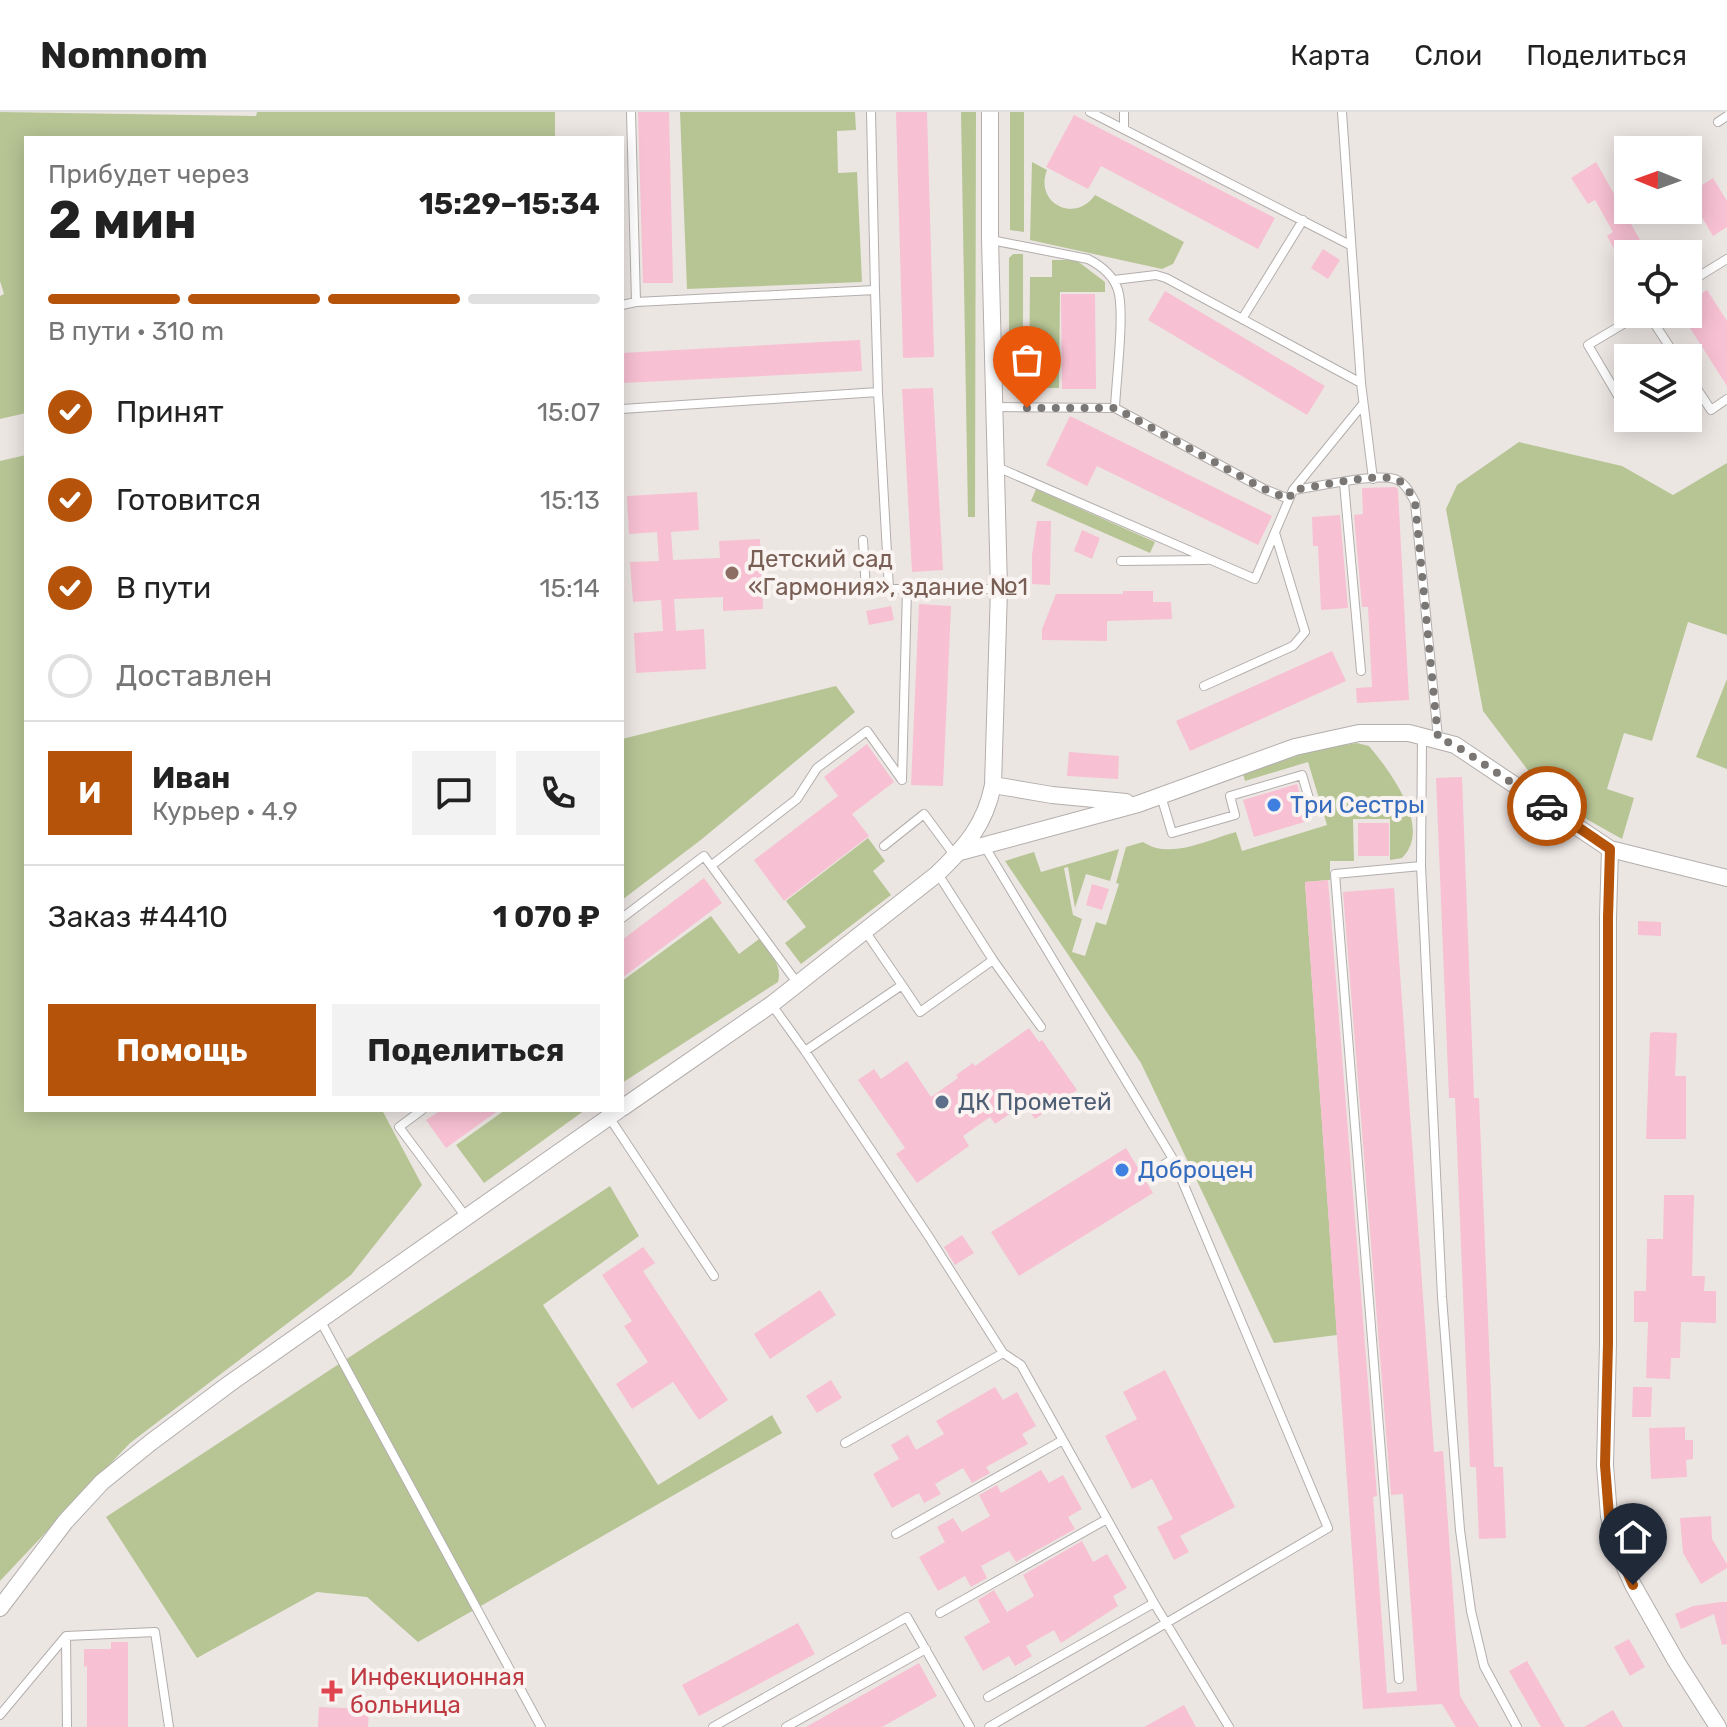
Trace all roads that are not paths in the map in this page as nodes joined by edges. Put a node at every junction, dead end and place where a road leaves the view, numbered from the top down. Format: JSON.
{"nodes":[{"id":1,"x":631,"y":112,"type":"edge"},
{"id":2,"x":871,"y":112,"type":"edge"},
{"id":3,"x":990,"y":112,"type":"edge"},
{"id":4,"x":1090,"y":112,"type":"edge"},
{"id":5,"x":1124,"y":112,"type":"edge"},
{"id":6,"x":1342,"y":112,"type":"edge"},
{"id":7,"x":1727,"y":116,"type":"edge"},
{"id":8,"x":1718,"y":122,"type":"dead end"},
{"id":9,"x":1124,"y":128,"type":"junction"},
{"id":10,"x":1303,"y":220,"type":"junction"},
{"id":11,"x":990,"y":239,"type":"junction"},
{"id":12,"x":1350,"y":245,"type":"junction"},
{"id":13,"x":1727,"y":259,"type":"edge"},
{"id":14,"x":1702,"y":274,"type":"edge"},
{"id":15,"x":1114,"y":280,"type":"junction"},
{"id":16,"x":875,"y":290,"type":"junction"},
{"id":17,"x":636,"y":302,"type":"junction"},
{"id":18,"x":624,"y":305,"type":"edge"},
{"id":19,"x":1242,"y":319,"type":"junction"},
{"id":20,"x":1617,"y":328,"type":"edge"},
{"id":21,"x":1361,"y":383,"type":"junction"},
{"id":22,"x":1614,"y":389,"type":"edge"},
{"id":23,"x":878,"y":392,"type":"junction"},
{"id":24,"x":1702,"y":396,"type":"edge"},
{"id":25,"x":1727,"y":399,"type":"edge"},
{"id":26,"x":1363,"y":404,"type":"junction"},
{"id":27,"x":996,"y":407,"type":"junction"},
{"id":28,"x":1115,"y":408,"type":"junction"},
{"id":29,"x":624,"y":409,"type":"edge"},
{"id":30,"x":997,"y":467,"type":"junction"},
{"id":31,"x":1373,"y":479,"type":"junction"},
{"id":32,"x":1344,"y":483,"type":"junction"},
{"id":33,"x":1293,"y":490,"type":"junction"},
{"id":34,"x":1289,"y":499,"type":"junction"},
{"id":35,"x":1275,"y":533,"type":"junction"},
{"id":36,"x":863,"y":540,"type":"dead end"},
{"id":37,"x":1211,"y":560,"type":"junction"},
{"id":38,"x":1121,"y":561,"type":"dead end"},
{"id":39,"x":889,"y":589,"type":"junction"},
{"id":40,"x":907,"y":589,"type":"junction"},
{"id":41,"x":999,"y":589,"type":"junction"},
{"id":42,"x":1361,"y":671,"type":"dead end"},
{"id":43,"x":1204,"y":686,"type":"dead end"},
{"id":44,"x":1430,"y":737,"type":"junction"},
{"id":45,"x":993,"y":785,"type":"junction"},
{"id":46,"x":1161,"y":796,"type":"junction"},
{"id":47,"x":1138,"y":804,"type":"junction"},
{"id":48,"x":1313,"y":812,"type":"dead end"},
{"id":49,"x":884,"y":846,"type":"dead end"},
{"id":50,"x":985,"y":847,"type":"junction"},
{"id":51,"x":1610,"y":849,"type":"junction"},
{"id":52,"x":958,"y":854,"type":"junction"},
{"id":53,"x":712,"y":865,"type":"junction"},
{"id":54,"x":1421,"y":866,"type":"junction"},
{"id":55,"x":937,"y":874,"type":"junction"},
{"id":56,"x":1727,"y":878,"type":"edge"},
{"id":57,"x":624,"y":916,"type":"edge"},
{"id":58,"x":865,"y":931,"type":"junction"},
{"id":59,"x":993,"y":960,"type":"junction"},
{"id":60,"x":798,"y":984,"type":"junction"},
{"id":61,"x":902,"y":985,"type":"junction"},
{"id":62,"x":772,"y":1004,"type":"junction"},
{"id":63,"x":1041,"y":1027,"type":"dead end"},
{"id":64,"x":805,"y":1051,"type":"junction"},
{"id":65,"x":624,"y":1107,"type":"edge"},
{"id":66,"x":419,"y":1112,"type":"edge"},
{"id":67,"x":617,"y":1112,"type":"edge"},
{"id":68,"x":1173,"y":1159,"type":"junction"},
{"id":69,"x":1153,"y":1171,"type":"dead end"},
{"id":70,"x":466,"y":1217,"type":"junction"},
{"id":71,"x":714,"y":1276,"type":"dead end"},
{"id":72,"x":320,"y":1320,"type":"junction"},
{"id":73,"x":1003,"y":1353,"type":"junction"},
{"id":74,"x":1063,"y":1440,"type":"junction"},
{"id":75,"x":845,"y":1443,"type":"dead end"},
{"id":76,"x":1107,"y":1519,"type":"junction"},
{"id":77,"x":896,"y":1534,"type":"dead end"},
{"id":78,"x":1154,"y":1603,"type":"junction"},
{"id":79,"x":0,"y":1608,"type":"edge"},
{"id":80,"x":940,"y":1613,"type":"dead end"},
{"id":81,"x":1168,"y":1624,"type":"junction"},
{"id":82,"x":66,"y":1636,"type":"junction"},
{"id":83,"x":926,"y":1649,"type":"junction"},
{"id":84,"x":1399,"y":1679,"type":"dead end"},
{"id":85,"x":988,"y":1697,"type":"dead end"},
{"id":86,"x":0,"y":1715,"type":"edge"},
{"id":87,"x":67,"y":1727,"type":"edge"},
{"id":88,"x":169,"y":1727,"type":"edge"},
{"id":89,"x":541,"y":1727,"type":"edge"},
{"id":90,"x":713,"y":1727,"type":"edge"},
{"id":91,"x":786,"y":1727,"type":"edge"},
{"id":92,"x":970,"y":1727,"type":"edge"},
{"id":93,"x":989,"y":1727,"type":"edge"},
{"id":94,"x":1229,"y":1727,"type":"edge"},
{"id":95,"x":1517,"y":1727,"type":"edge"},
{"id":96,"x":1718,"y":1727,"type":"edge"}],
"edges":[{"from":1,"to":17,"type":"lane"},
{"from":2,"to":16,"type":"lane"},
{"from":3,"to":11,"type":"street"},
{"from":4,"to":9,"type":"lane"},
{"from":5,"to":9,"type":"lane"},
{"from":6,"to":12,"type":"lane"},
{"from":7,"to":8,"type":"lane"},
{"from":9,"to":10,"type":"lane"},
{"from":10,"to":12,"type":"lane"},
{"from":10,"to":19,"type":"lane"},
{"from":11,"to":15,"type":"lane"},
{"from":11,"to":27,"type":"street"},
{"from":12,"to":21,"type":"lane"},
{"from":13,"to":14,"type":"lane"},
{"from":15,"to":19,"type":"lane"},
{"from":15,"to":28,"type":"lane"},
{"from":16,"to":17,"type":"lane"},
{"from":16,"to":23,"type":"lane"},
{"from":17,"to":18,"type":"lane"},
{"from":19,"to":21,"type":"lane"},
{"from":20,"to":22,"type":"lane"},
{"from":21,"to":26,"type":"lane"},
{"from":23,"to":29,"type":"lane"},
{"from":23,"to":39,"type":"lane"},
{"from":24,"to":25,"type":"lane"},
{"from":26,"to":31,"type":"lane"},
{"from":26,"to":33,"type":"lane"},
{"from":27,"to":28,"type":"lane"},
{"from":27,"to":30,"type":"street"},
{"from":28,"to":34,"type":"lane"},
{"from":30,"to":37,"type":"lane"},
{"from":30,"to":41,"type":"street"},
{"from":31,"to":32,"type":"lane"},
{"from":31,"to":44,"type":"lane"},
{"from":32,"to":33,"type":"lane"},
{"from":32,"to":42,"type":"lane"},
{"from":33,"to":34,"type":"lane"},
{"from":34,"to":35,"type":"lane"},
{"from":35,"to":37,"type":"lane"},
{"from":35,"to":43,"type":"lane"},
{"from":36,"to":39,"type":"lane"},
{"from":37,"to":38,"type":"lane"},
{"from":39,"to":40,"type":"lane"},
{"from":40,"to":41,"type":"lane"},
{"from":40,"to":53,"type":"lane"},
{"from":41,"to":45,"type":"street"},
{"from":44,"to":46,"type":"street"},
{"from":44,"to":51,"type":"street"},
{"from":44,"to":54,"type":"lane"},
{"from":45,"to":47,"type":"street"},
{"from":45,"to":52,"type":"street"},
{"from":46,"to":47,"type":"street"},
{"from":46,"to":48,"type":"lane"},
{"from":47,"to":50,"type":"street"},
{"from":49,"to":52,"type":"lane"},
{"from":50,"to":52,"type":"street"},
{"from":50,"to":68,"type":"lane"},
{"from":51,"to":56,"type":"street"},
{"from":51,"to":96,"type":"street"},
{"from":52,"to":55,"type":"street"},
{"from":53,"to":57,"type":"lane"},
{"from":53,"to":60,"type":"lane"},
{"from":54,"to":84,"type":"lane"},
{"from":54,"to":95,"type":"lane"},
{"from":55,"to":58,"type":"street"},
{"from":55,"to":59,"type":"lane"},
{"from":58,"to":60,"type":"street"},
{"from":58,"to":61,"type":"lane"},
{"from":59,"to":61,"type":"lane"},
{"from":59,"to":63,"type":"lane"},
{"from":60,"to":62,"type":"street"},
{"from":61,"to":64,"type":"lane"},
{"from":62,"to":64,"type":"lane"},
{"from":62,"to":65,"type":"street"},
{"from":64,"to":73,"type":"lane"},
{"from":66,"to":70,"type":"lane"},
{"from":67,"to":70,"type":"street"},
{"from":67,"to":71,"type":"lane"},
{"from":68,"to":69,"type":"lane"},
{"from":68,"to":81,"type":"lane"},
{"from":70,"to":72,"type":"street"},
{"from":72,"to":79,"type":"street"},
{"from":72,"to":89,"type":"lane"},
{"from":73,"to":74,"type":"lane"},
{"from":73,"to":75,"type":"lane"},
{"from":74,"to":76,"type":"lane"},
{"from":74,"to":77,"type":"lane"},
{"from":76,"to":78,"type":"lane"},
{"from":76,"to":80,"type":"lane"},
{"from":78,"to":81,"type":"lane"},
{"from":78,"to":85,"type":"lane"},
{"from":81,"to":93,"type":"lane"},
{"from":81,"to":94,"type":"lane"},
{"from":82,"to":86,"type":"lane"},
{"from":82,"to":87,"type":"lane"},
{"from":82,"to":88,"type":"lane"},
{"from":83,"to":90,"type":"lane"},
{"from":83,"to":91,"type":"lane"},
{"from":83,"to":92,"type":"lane"}]}
